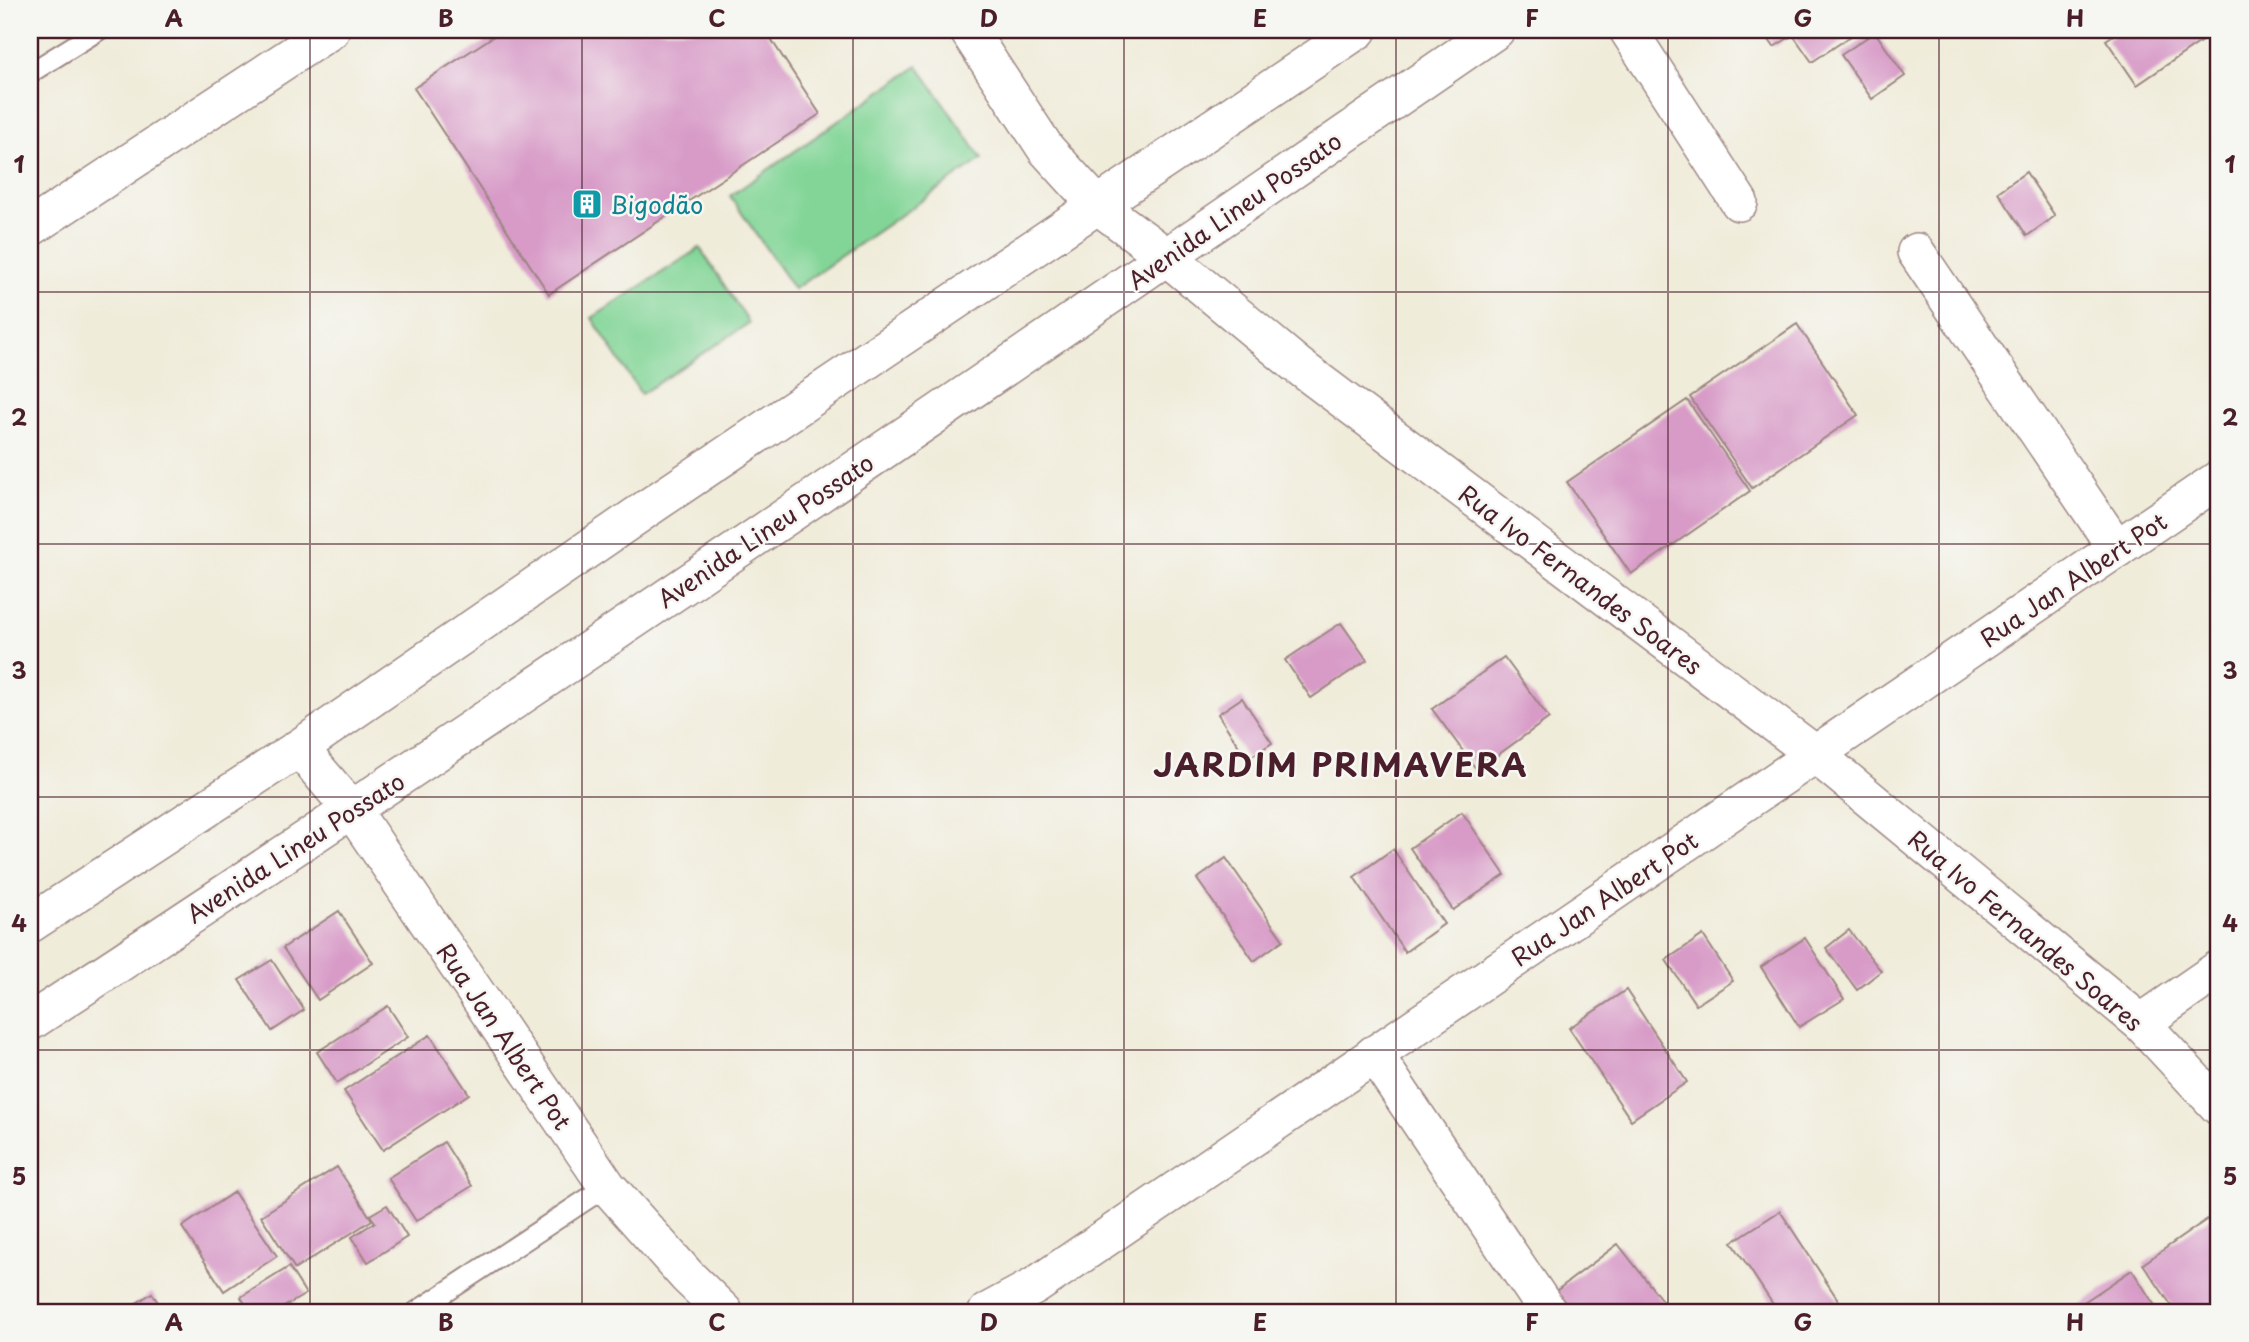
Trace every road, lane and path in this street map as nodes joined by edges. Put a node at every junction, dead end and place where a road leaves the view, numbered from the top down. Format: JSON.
{"nodes":[{"id":1,"x":99,"y":30,"type":"edge"},
{"id":2,"x":331,"y":30,"type":"edge"},
{"id":3,"x":968,"y":30,"type":"edge"},
{"id":4,"x":1358,"y":30,"type":"edge"},
{"id":5,"x":1496,"y":30,"type":"edge"},
{"id":6,"x":1628,"y":30,"type":"edge"},
{"id":7,"x":30,"y":73,"type":"edge"},
{"id":8,"x":1739,"y":202,"type":"dead end"},
{"id":9,"x":1097,"y":205,"type":"junction"},
{"id":10,"x":30,"y":229,"type":"edge"},
{"id":11,"x":1916,"y":252,"type":"dead end"},
{"id":12,"x":1167,"y":257,"type":"junction"},
{"id":13,"x":2219,"y":479,"type":"edge"},
{"id":14,"x":2117,"y":549,"type":"junction"},
{"id":15,"x":299,"y":748,"type":"junction"},
{"id":16,"x":1815,"y":754,"type":"junction"},
{"id":17,"x":352,"y":810,"type":"junction"},
{"id":18,"x":30,"y":924,"type":"edge"},
{"id":19,"x":2219,"y":969,"type":"edge"},
{"id":20,"x":30,"y":1022,"type":"edge"},
{"id":21,"x":2141,"y":1023,"type":"junction"},
{"id":22,"x":1374,"y":1054,"type":"junction"},
{"id":23,"x":2219,"y":1107,"type":"edge"},
{"id":24,"x":607,"y":1186,"type":"junction"},
{"id":25,"x":416,"y":1312,"type":"edge"},
{"id":26,"x":724,"y":1312,"type":"edge"},
{"id":27,"x":987,"y":1312,"type":"edge"},
{"id":28,"x":1548,"y":1312,"type":"edge"}],
"edges":[{"from":1,"to":7,"type":"lane"},
{"from":2,"to":10,"type":"street"},
{"from":3,"to":9,"type":"street","name":"Rua Ivo Fernandes Soares"},
{"from":4,"to":9,"type":"street"},
{"from":5,"to":12,"type":"street","name":"Avenida Lineu Possato"},
{"from":6,"to":8,"type":"street"},
{"from":9,"to":12,"type":"street","name":"Rua Ivo Fernandes Soares"},
{"from":9,"to":15,"type":"street"},
{"from":11,"to":14,"type":"street"},
{"from":12,"to":16,"type":"street","name":"Rua Ivo Fernandes Soares"},
{"from":12,"to":17,"type":"street","name":"Avenida Lineu Possato"},
{"from":13,"to":14,"type":"street","name":"Rua Jan Albert Pot"},
{"from":14,"to":16,"type":"street","name":"Rua Jan Albert Pot"},
{"from":15,"to":17,"type":"street","name":"Rua Jan Albert Pot"},
{"from":15,"to":18,"type":"street"},
{"from":16,"to":21,"type":"street","name":"Rua Ivo Fernandes Soares"},
{"from":16,"to":22,"type":"street","name":"Rua Jan Albert Pot"},
{"from":17,"to":20,"type":"street","name":"Avenida Lineu Possato"},
{"from":17,"to":24,"type":"street","name":"Rua Jan Albert Pot"},
{"from":19,"to":21,"type":"street"},
{"from":21,"to":23,"type":"street","name":"Rua Ivo Fernandes Soares"},
{"from":22,"to":27,"type":"street","name":"Rua Jan Albert Pot"},
{"from":22,"to":28,"type":"street"},
{"from":24,"to":25,"type":"lane"},
{"from":24,"to":26,"type":"street","name":"Rua Jan Albert Pot"}]}
